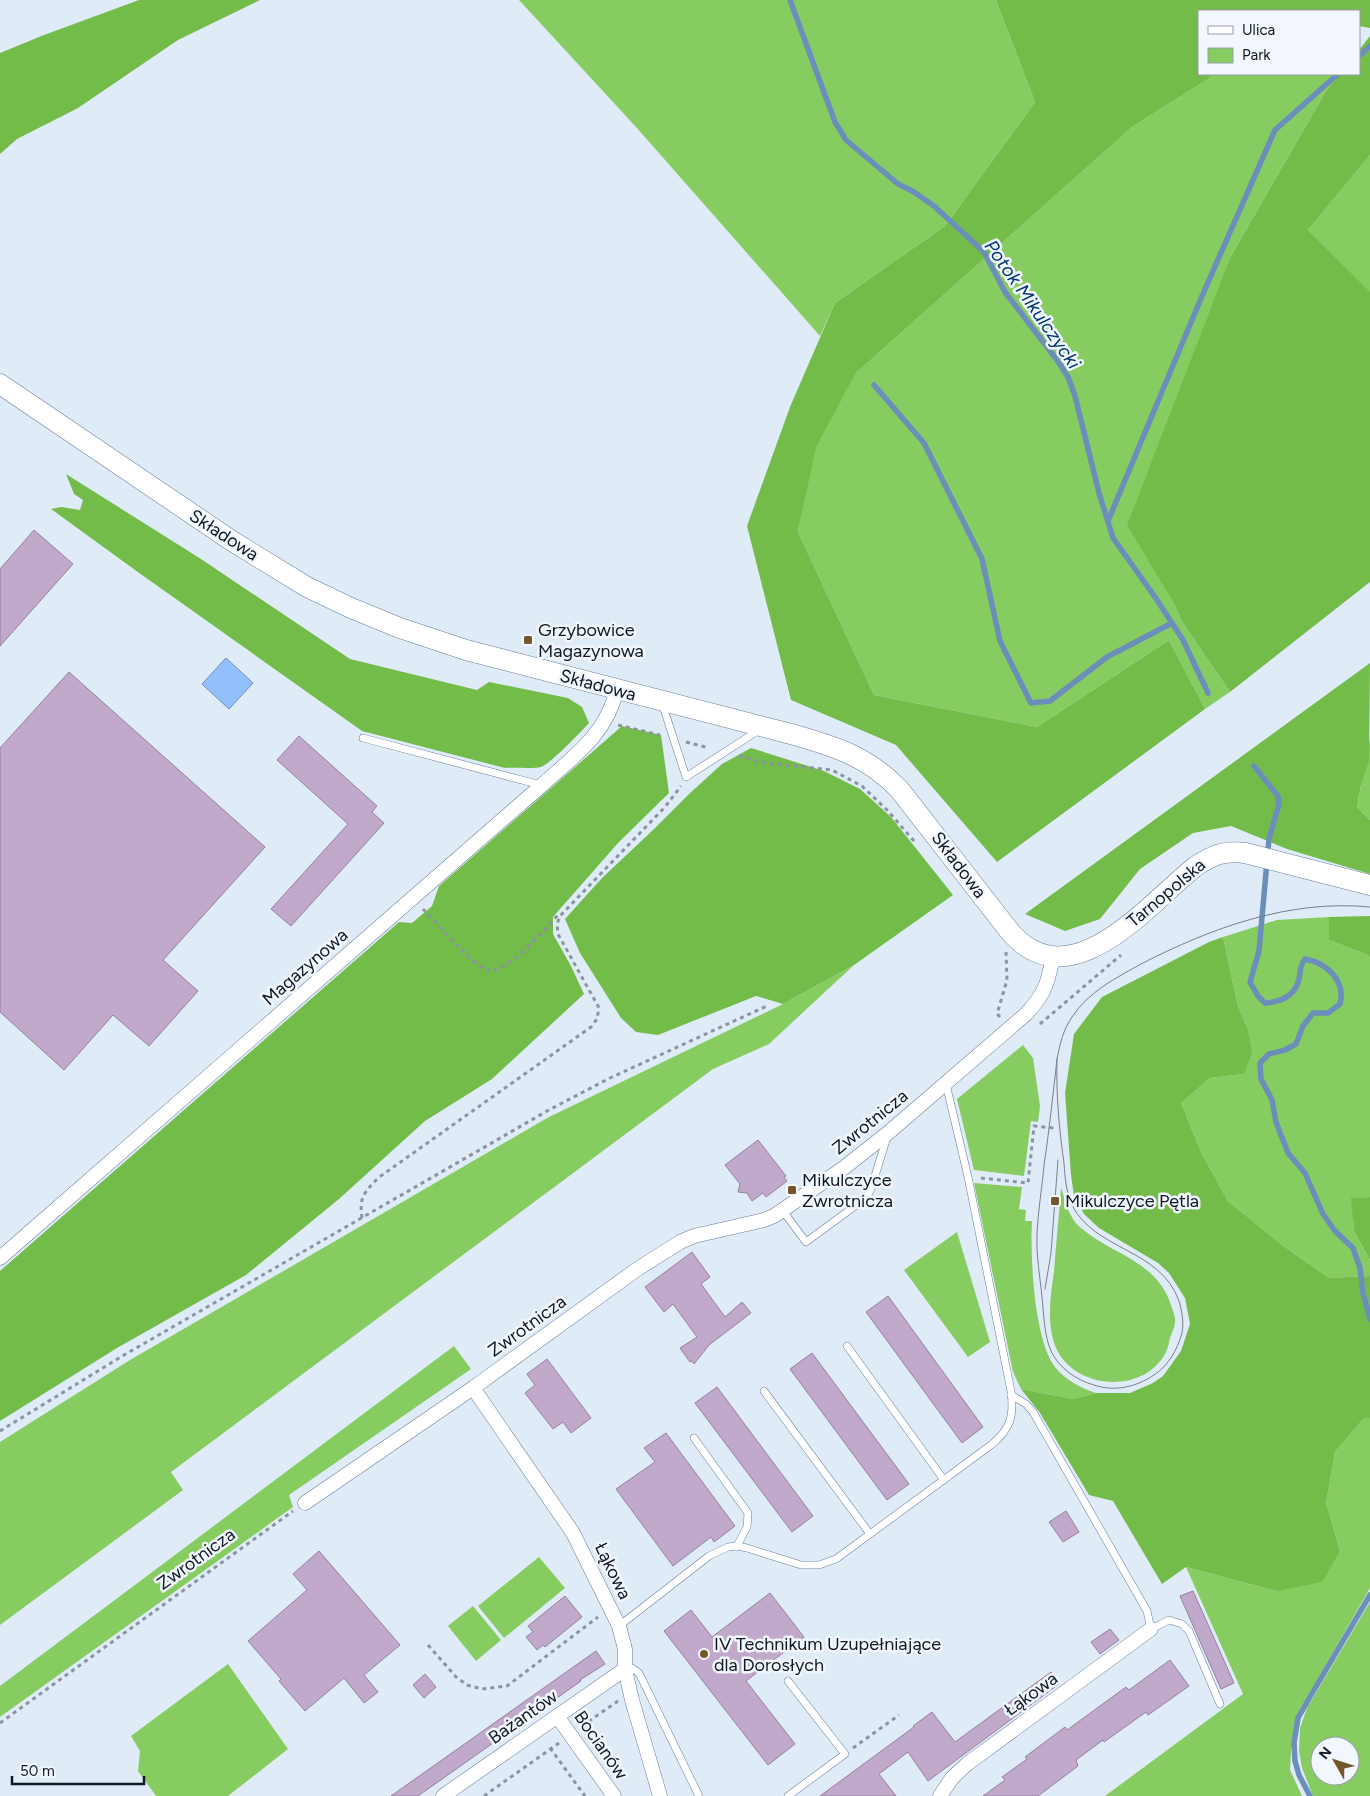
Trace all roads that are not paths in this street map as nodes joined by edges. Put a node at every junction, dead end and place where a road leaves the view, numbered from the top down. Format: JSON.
{"nodes":[{"id":1,"x":0,"y":384,"type":"edge"},
{"id":2,"x":617,"y":690,"type":"junction"},
{"id":3,"x":662,"y":702,"type":"junction"},
{"id":4,"x":763,"y":727,"type":"junction"},
{"id":5,"x":363,"y":738,"type":"dead end"},
{"id":6,"x":542,"y":786,"type":"junction"},
{"id":7,"x":1370,"y":884,"type":"edge"},
{"id":8,"x":1054,"y":956,"type":"junction"},
{"id":9,"x":946,"y":1084,"type":"junction"},
{"id":10,"x":888,"y":1132,"type":"junction"},
{"id":11,"x":783,"y":1211,"type":"junction"},
{"id":12,"x":0,"y":1258,"type":"edge"},
{"id":13,"x":847,"y":1346,"type":"dead end"},
{"id":14,"x":473,"y":1388,"type":"junction"},
{"id":15,"x":764,"y":1391,"type":"dead end"},
{"id":16,"x":1011,"y":1395,"type":"junction"},
{"id":17,"x":694,"y":1438,"type":"dead end"},
{"id":18,"x":944,"y":1480,"type":"junction"},
{"id":19,"x":306,"y":1503,"type":"road end"},
{"id":20,"x":870,"y":1534,"type":"junction"},
{"id":21,"x":738,"y":1546,"type":"junction"},
{"id":22,"x":619,"y":1626,"type":"junction"},
{"id":23,"x":1151,"y":1629,"type":"junction"},
{"id":24,"x":625,"y":1669,"type":"junction"},
{"id":25,"x":788,"y":1681,"type":"dead end"},
{"id":26,"x":1220,"y":1704,"type":"dead end"},
{"id":27,"x":557,"y":1716,"type":"junction"},
{"id":28,"x":443,"y":1796,"type":"edge"},
{"id":29,"x":614,"y":1796,"type":"edge"},
{"id":30,"x":660,"y":1796,"type":"edge"},
{"id":31,"x":699,"y":1796,"type":"edge"},
{"id":32,"x":788,"y":1796,"type":"edge"},
{"id":33,"x":940,"y":1796,"type":"edge"}],
"edges":[{"from":1,"to":2,"type":"main road","name":"Składowa"},
{"from":2,"to":3,"type":"main road","name":"Składowa"},
{"from":2,"to":6,"type":"street","name":"Magazynowa"},
{"from":3,"to":4,"type":"main road","name":"Składowa"},
{"from":3,"to":4,"type":"lane"},
{"from":4,"to":8,"type":"main road","name":"Składowa"},
{"from":5,"to":6,"type":"lane"},
{"from":6,"to":12,"type":"street","name":"Magazynowa"},
{"from":7,"to":8,"type":"main road","name":"Tarnopolska"},
{"from":8,"to":9,"type":"street","name":"Zwrotnicza"},
{"from":9,"to":10,"type":"street","name":"Zwrotnicza"},
{"from":9,"to":16,"type":"lane"},
{"from":10,"to":11,"type":"street","name":"Zwrotnicza"},
{"from":10,"to":11,"type":"lane"},
{"from":11,"to":14,"type":"street","name":"Zwrotnicza"},
{"from":13,"to":18,"type":"lane"},
{"from":14,"to":19,"type":"street","name":"Zwrotnicza"},
{"from":14,"to":22,"type":"street","name":"Łąkowa"},
{"from":15,"to":20,"type":"lane"},
{"from":16,"to":18,"type":"lane"},
{"from":16,"to":23,"type":"lane"},
{"from":17,"to":21,"type":"lane"},
{"from":18,"to":20,"type":"lane"},
{"from":20,"to":21,"type":"lane"},
{"from":21,"to":22,"type":"lane"},
{"from":22,"to":24,"type":"street","name":"Łąkowa"},
{"from":23,"to":26,"type":"lane"},
{"from":23,"to":33,"type":"street","name":"Łąkowa"},
{"from":24,"to":27,"type":"street","name":"Bażantów"},
{"from":24,"to":30,"type":"street","name":"Łąkowa"},
{"from":24,"to":31,"type":"lane"},
{"from":25,"to":32,"type":"lane"},
{"from":27,"to":28,"type":"street","name":"Bażantów"},
{"from":27,"to":29,"type":"street","name":"Bocianów"}]}
